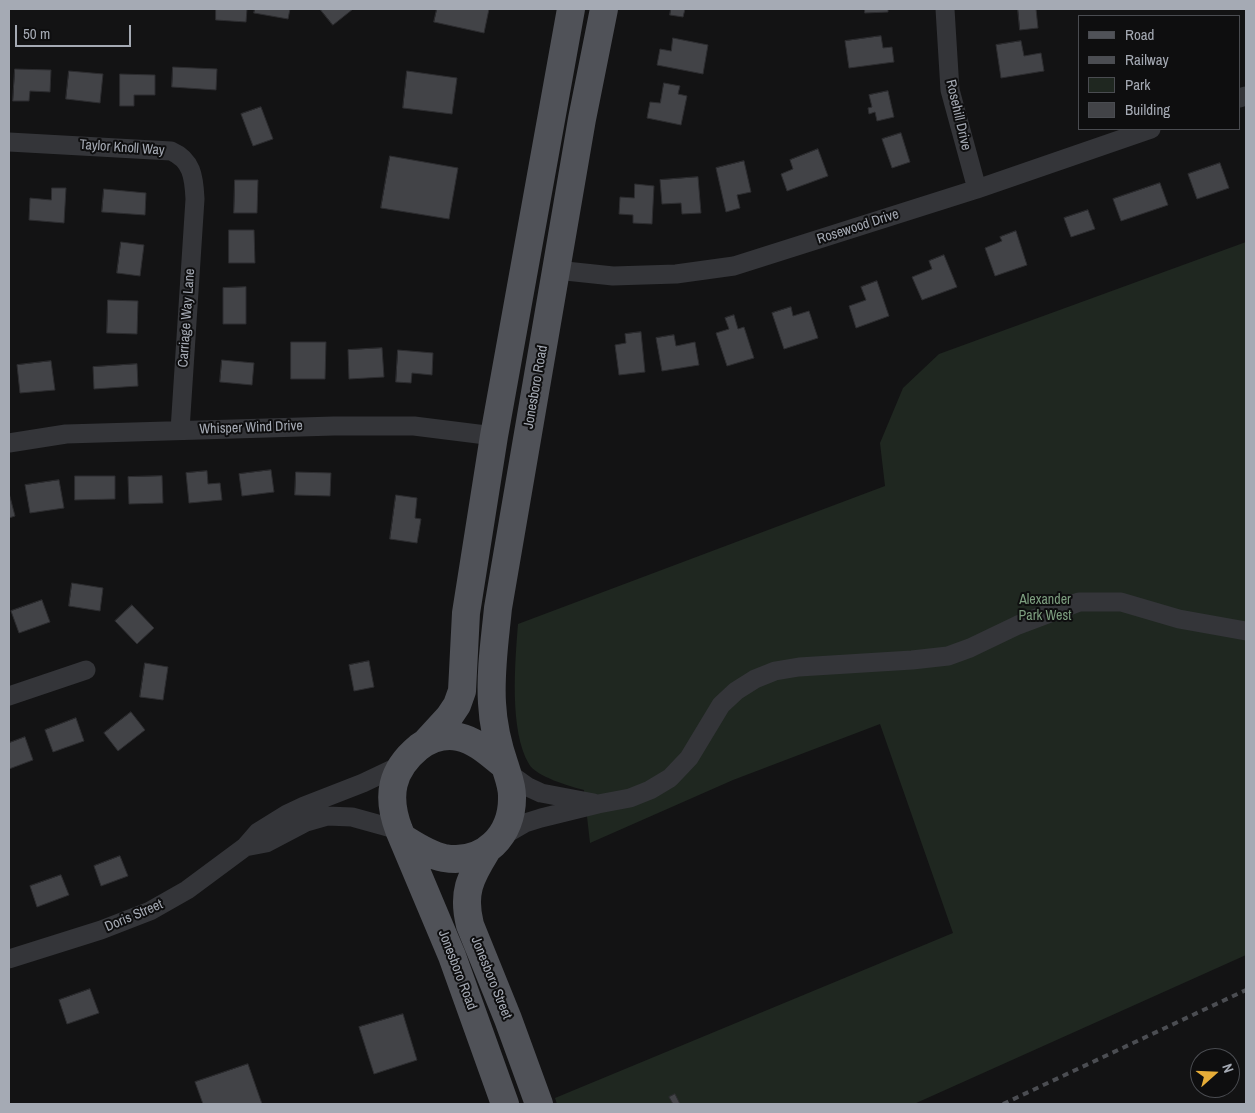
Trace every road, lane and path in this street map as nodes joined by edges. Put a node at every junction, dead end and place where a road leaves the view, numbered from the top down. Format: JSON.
{"nodes":[{"id":1,"x":571,"y":9,"type":"edge"},
{"id":2,"x":604,"y":9,"type":"edge"},
{"id":3,"x":945,"y":9,"type":"edge"},
{"id":4,"x":1148,"y":130,"type":"edge"},
{"id":5,"x":9,"y":142,"type":"edge"},
{"id":6,"x":978,"y":189,"type":"junction"},
{"id":7,"x":195,"y":206,"type":"joint"},
{"id":8,"x":556,"y":270,"type":"junction"},
{"id":9,"x":180,"y":430,"type":"junction"},
{"id":10,"x":494,"y":436,"type":"junction"},
{"id":11,"x":9,"y":443,"type":"edge"},
{"id":12,"x":1246,"y":631,"type":"edge"},
{"id":13,"x":86,"y":670,"type":"dead end"},
{"id":14,"x":9,"y":696,"type":"edge"},
{"id":15,"x":427,"y":741,"type":"junction"},
{"id":16,"x":401,"y":765,"type":"junction"},
{"id":17,"x":506,"y":769,"type":"junction"},
{"id":18,"x":598,"y":804,"type":"junction"},
{"id":19,"x":401,"y":834,"type":"junction"},
{"id":20,"x":492,"y":845,"type":"junction"},
{"id":21,"x":245,"y":846,"type":"junction"},
{"id":22,"x":9,"y":958,"type":"edge"},
{"id":23,"x":505,"y":1104,"type":"edge"},
{"id":24,"x":539,"y":1104,"type":"edge"}],
"edges":[{"from":1,"to":10,"type":"main road"},
{"from":2,"to":8,"type":"main road","name":"Jonesboro Road"},
{"from":3,"to":6,"type":"street","name":"Rosehill Drive"},
{"from":4,"to":6,"type":"street","name":"Rosewood Drive"},
{"from":5,"to":7,"type":"street","name":"Taylor Knoll Way"},
{"from":6,"to":8,"type":"street","name":"Rosewood Drive"},
{"from":7,"to":9,"type":"street","name":"Carriage Way Lane"},
{"from":8,"to":17,"type":"main road","name":"Jonesboro Road"},
{"from":9,"to":10,"type":"street","name":"Whisper Wind Drive"},
{"from":9,"to":11,"type":"street","name":"Whisper Wind Drive"},
{"from":10,"to":15,"type":"main road"},
{"from":12,"to":18,"type":"street"},
{"from":13,"to":14,"type":"street"},
{"from":15,"to":16,"type":"main road"},
{"from":15,"to":17,"type":"main road"},
{"from":16,"to":19,"type":"main road"},
{"from":16,"to":21,"type":"street","name":"Doris Street"},
{"from":17,"to":18,"type":"street"},
{"from":17,"to":20,"type":"main road"},
{"from":18,"to":20,"type":"street"},
{"from":19,"to":20,"type":"main road"},
{"from":19,"to":21,"type":"street","name":"Doris Street"},
{"from":19,"to":23,"type":"main road","name":"Jonesboro Road"},
{"from":20,"to":24,"type":"main road","name":"Jonesboro Street"},
{"from":21,"to":22,"type":"street","name":"Doris Street"}]}
